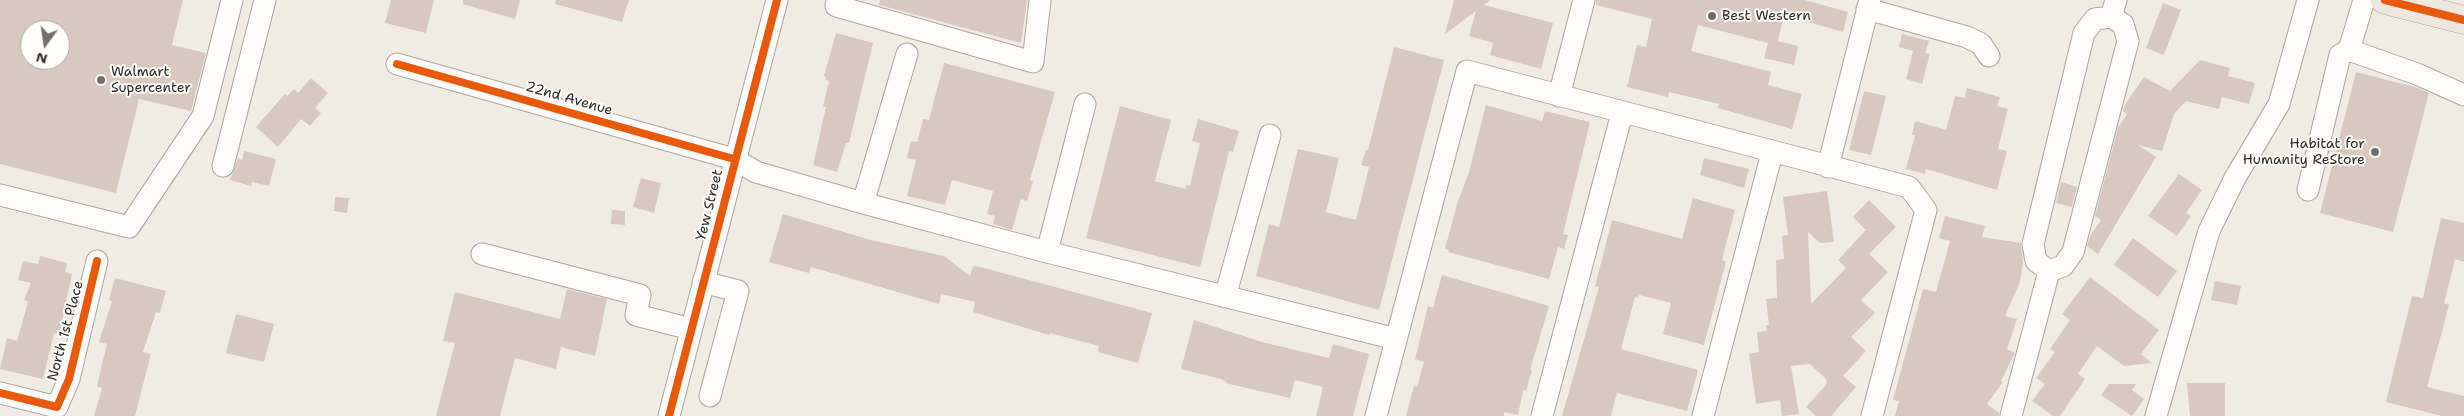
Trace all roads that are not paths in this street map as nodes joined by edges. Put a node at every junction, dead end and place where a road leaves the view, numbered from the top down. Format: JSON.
{"nodes":[{"id":1,"x":232,"y":0,"type":"edge"},
{"id":2,"x":265,"y":0,"type":"edge"},
{"id":3,"x":777,"y":0,"type":"edge"},
{"id":4,"x":837,"y":0,"type":"edge"},
{"id":5,"x":1040,"y":0,"type":"edge"},
{"id":6,"x":1584,"y":0,"type":"edge"},
{"id":7,"x":2308,"y":0,"type":"edge"},
{"id":8,"x":2364,"y":0,"type":"edge"},
{"id":9,"x":2385,"y":0,"type":"edge"},
{"id":10,"x":1869,"y":5,"type":"edge"},
{"id":11,"x":2113,"y":9,"type":"edge"},
{"id":12,"x":2464,"y":20,"type":"edge"},
{"id":13,"x":2349,"y":50,"type":"junction"},
{"id":14,"x":907,"y":54,"type":"dead end"},
{"id":15,"x":1989,"y":56,"type":"dead end"},
{"id":16,"x":397,"y":64,"type":"dead end"},
{"id":17,"x":2464,"y":95,"type":"edge"},
{"id":18,"x":1559,"y":96,"type":"junction"},
{"id":19,"x":1085,"y":104,"type":"dead end"},
{"id":20,"x":1622,"y":112,"type":"junction"},
{"id":21,"x":1270,"y":135,"type":"dead end"},
{"id":22,"x":1772,"y":153,"type":"junction"},
{"id":23,"x":734,"y":159,"type":"junction"},
{"id":24,"x":223,"y":166,"type":"dead end"},
{"id":25,"x":1828,"y":167,"type":"junction"},
{"id":26,"x":2308,"y":190,"type":"dead end"},
{"id":27,"x":0,"y":195,"type":"edge"},
{"id":28,"x":863,"y":202,"type":"junction"},
{"id":29,"x":1047,"y":252,"type":"junction"},
{"id":30,"x":482,"y":254,"type":"dead end"},
{"id":31,"x":97,"y":261,"type":"dead end"},
{"id":32,"x":2049,"y":271,"type":"junction"},
{"id":33,"x":703,"y":282,"type":"junction"},
{"id":34,"x":1225,"y":297,"type":"junction"},
{"id":35,"x":691,"y":329,"type":"junction"},
{"id":36,"x":1396,"y":339,"type":"junction"},
{"id":37,"x":0,"y":394,"type":"edge"},
{"id":38,"x":710,"y":396,"type":"dead end"},
{"id":39,"x":669,"y":416,"type":"edge"},
{"id":40,"x":1376,"y":416,"type":"edge"},
{"id":41,"x":1542,"y":416,"type":"edge"},
{"id":42,"x":1703,"y":416,"type":"edge"},
{"id":43,"x":1872,"y":416,"type":"edge"},
{"id":44,"x":2011,"y":416,"type":"edge"},
{"id":45,"x":2156,"y":416,"type":"edge"}],
"edges":[{"from":1,"to":27,"type":"street"},
{"from":2,"to":24,"type":"street"},
{"from":3,"to":23,"type":"street","name":"Yew Street"},
{"from":4,"to":5,"type":"street"},
{"from":6,"to":18,"type":"street"},
{"from":7,"to":45,"type":"street"},
{"from":8,"to":13,"type":"street"},
{"from":9,"to":12,"type":"highway"},
{"from":10,"to":15,"type":"street"},
{"from":10,"to":25,"type":"street"},
{"from":11,"to":32,"type":"street"},
{"from":11,"to":32,"type":"street"},
{"from":13,"to":17,"type":"street"},
{"from":13,"to":26,"type":"street"},
{"from":14,"to":28,"type":"street"},
{"from":16,"to":23,"type":"street","name":"22nd Avenue"},
{"from":18,"to":20,"type":"street"},
{"from":18,"to":36,"type":"street"},
{"from":19,"to":29,"type":"street"},
{"from":20,"to":22,"type":"street"},
{"from":20,"to":41,"type":"street"},
{"from":21,"to":34,"type":"street"},
{"from":22,"to":25,"type":"street"},
{"from":22,"to":42,"type":"street"},
{"from":23,"to":28,"type":"street","name":"22nd Avenue"},
{"from":23,"to":33,"type":"street","name":"Yew Street"},
{"from":25,"to":43,"type":"street"},
{"from":28,"to":29,"type":"street","name":"22nd Avenue"},
{"from":29,"to":34,"type":"street","name":"22nd Avenue"},
{"from":30,"to":35,"type":"street"},
{"from":31,"to":37,"type":"street","name":"North 1st Place"},
{"from":32,"to":44,"type":"street"},
{"from":33,"to":35,"type":"street","name":"Yew Street"},
{"from":33,"to":38,"type":"street"},
{"from":34,"to":36,"type":"street","name":"22nd Avenue"},
{"from":35,"to":39,"type":"street","name":"Yew Street"},
{"from":36,"to":40,"type":"street"}]}
